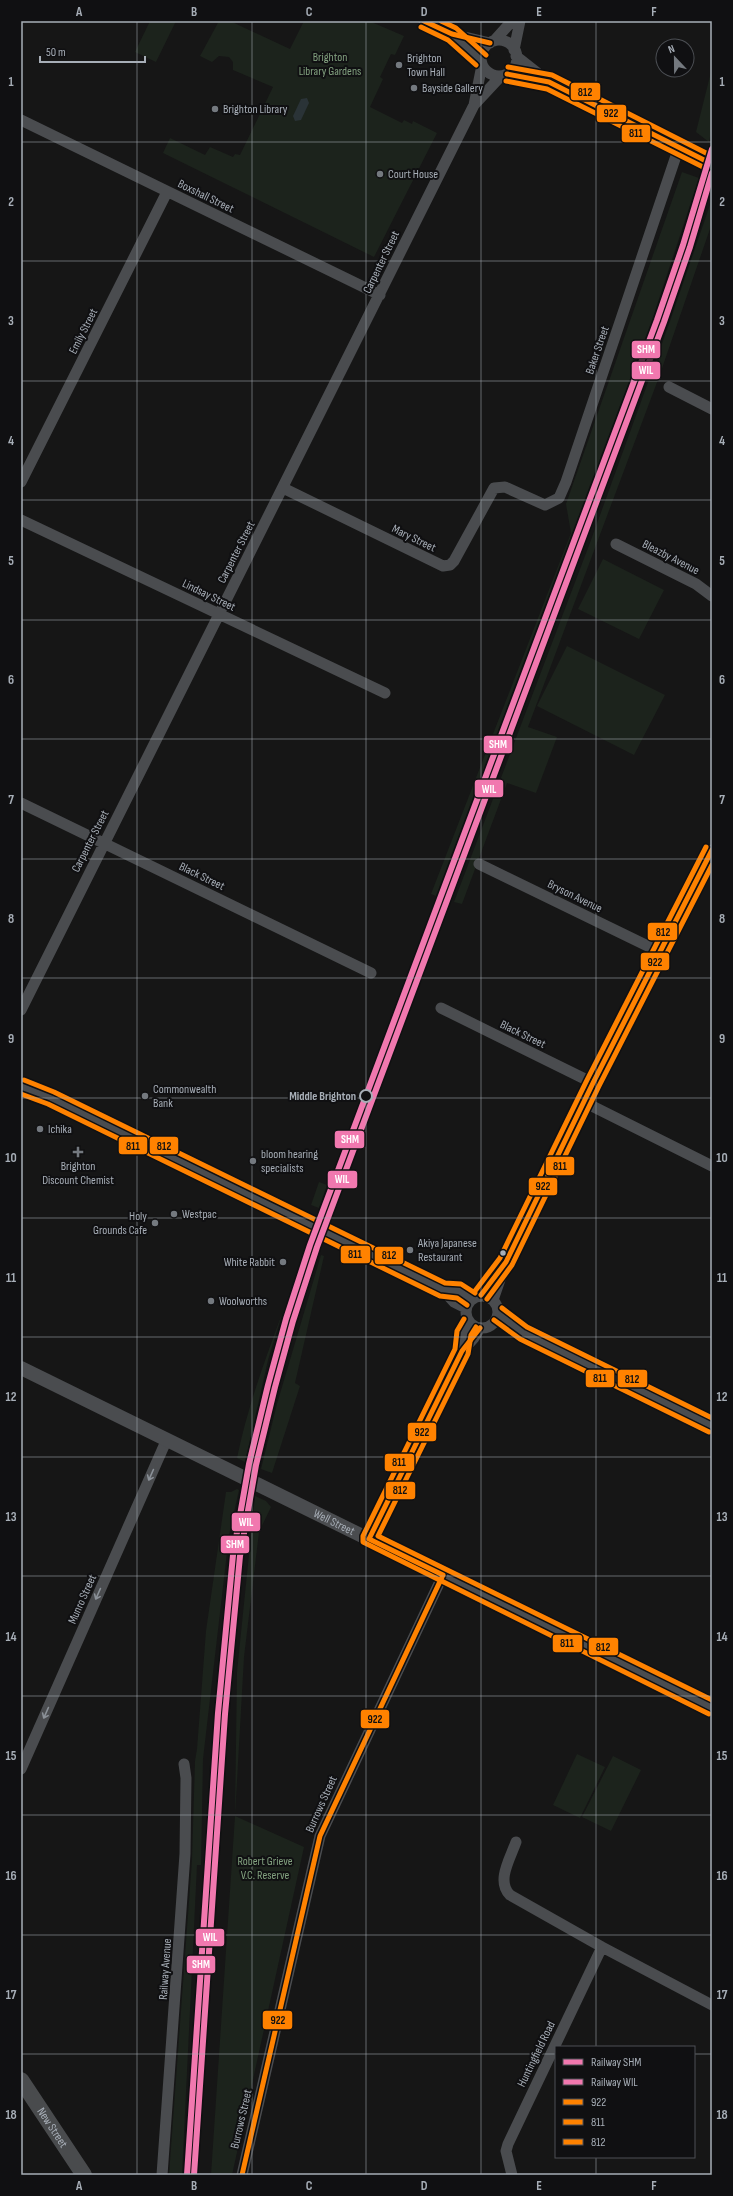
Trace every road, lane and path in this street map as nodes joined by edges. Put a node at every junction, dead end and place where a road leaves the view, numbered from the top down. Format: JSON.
{"nodes":[{"id":1,"x":424,"y":21,"type":"edge"},
{"id":2,"x":512,"y":21,"type":"edge"},
{"id":3,"x":520,"y":21,"type":"edge"},
{"id":4,"x":452,"y":34,"type":"junction"},
{"id":5,"x":492,"y":42,"type":"junction"},
{"id":6,"x":515,"y":53,"type":"junction"},
{"id":7,"x":482,"y":63,"type":"junction"},
{"id":8,"x":504,"y":75,"type":"junction"},
{"id":9,"x":549,"y":82,"type":"junction"},
{"id":10,"x":474,"y":105,"type":"junction"},
{"id":11,"x":21,"y":120,"type":"edge"},
{"id":12,"x":679,"y":147,"type":"junction"},
{"id":13,"x":712,"y":164,"type":"edge"},
{"id":14,"x":167,"y":192,"type":"junction"},
{"id":15,"x":380,"y":295,"type":"junction"},
{"id":16,"x":669,"y":387,"type":"dead end"},
{"id":17,"x":712,"y":409,"type":"edge"},
{"id":18,"x":21,"y":482,"type":"edge"},
{"id":19,"x":499,"y":486,"type":"joint"},
{"id":20,"x":282,"y":488,"type":"junction"},
{"id":21,"x":21,"y":520,"type":"edge"},
{"id":22,"x":616,"y":544,"type":"dead end"},
{"id":23,"x":712,"y":596,"type":"edge"},
{"id":24,"x":219,"y":614,"type":"junction"},
{"id":25,"x":386,"y":693,"type":"dead end"},
{"id":26,"x":21,"y":803,"type":"edge"},
{"id":27,"x":104,"y":843,"type":"junction"},
{"id":28,"x":712,"y":850,"type":"edge"},
{"id":29,"x":479,"y":864,"type":"dead end"},
{"id":30,"x":660,"y":952,"type":"junction"},
{"id":31,"x":371,"y":973,"type":"dead end"},
{"id":32,"x":441,"y":1008,"type":"dead end"},
{"id":33,"x":21,"y":1010,"type":"edge"},
{"id":34,"x":593,"y":1083,"type":"junction"},
{"id":35,"x":21,"y":1086,"type":"edge"},
{"id":36,"x":584,"y":1102,"type":"junction"},
{"id":37,"x":712,"y":1166,"type":"edge"},
{"id":38,"x":506,"y":1262,"type":"junction"},
{"id":39,"x":493,"y":1300,"type":"junction"},
{"id":40,"x":473,"y":1301,"type":"junction"},
{"id":41,"x":498,"y":1314,"type":"junction"},
{"id":42,"x":492,"y":1325,"type":"junction"},
{"id":43,"x":475,"y":1326,"type":"junction"},
{"id":44,"x":523,"y":1333,"type":"junction"},
{"id":45,"x":21,"y":1368,"type":"edge"},
{"id":46,"x":712,"y":1426,"type":"edge"},
{"id":47,"x":167,"y":1439,"type":"junction"},
{"id":48,"x":369,"y":1539,"type":"junction"},
{"id":49,"x":443,"y":1575,"type":"junction"},
{"id":50,"x":712,"y":1708,"type":"edge"},
{"id":51,"x":184,"y":1764,"type":"dead end"},
{"id":52,"x":21,"y":1769,"type":"edge"},
{"id":53,"x":516,"y":1842,"type":"dead end"},
{"id":54,"x":602,"y":1947,"type":"junction"},
{"id":55,"x":712,"y":2005,"type":"edge"},
{"id":56,"x":21,"y":2080,"type":"edge"},
{"id":57,"x":84,"y":2175,"type":"edge"},
{"id":58,"x":162,"y":2175,"type":"edge"},
{"id":59,"x":242,"y":2175,"type":"edge"},
{"id":60,"x":512,"y":2175,"type":"edge"}],
"edges":[{"from":1,"to":4,"type":"street"},
{"from":2,"to":5,"type":"street"},
{"from":3,"to":6,"type":"street"},
{"from":4,"to":5,"type":"street"},
{"from":4,"to":7,"type":"street"},
{"from":5,"to":6,"type":"street"},
{"from":5,"to":7,"type":"street"},
{"from":6,"to":8,"type":"street"},
{"from":6,"to":9,"type":"street"},
{"from":7,"to":8,"type":"street"},
{"from":7,"to":10,"type":"street","name":"Carpenter Street"},
{"from":8,"to":9,"type":"street"},
{"from":8,"to":10,"type":"street","name":"Carpenter Street"},
{"from":9,"to":12,"type":"street"},
{"from":10,"to":15,"type":"street","name":"Carpenter Street"},
{"from":11,"to":14,"type":"street","name":"Boxshall Street"},
{"from":12,"to":13,"type":"street"},
{"from":12,"to":19,"type":"street","name":"Baker Street"},
{"from":14,"to":15,"type":"street","name":"Boxshall Street"},
{"from":14,"to":18,"type":"street","name":"Emily Street"},
{"from":15,"to":20,"type":"street","name":"Carpenter Street"},
{"from":16,"to":17,"type":"street"},
{"from":19,"to":20,"type":"street","name":"Mary Street"},
{"from":20,"to":24,"type":"street","name":"Carpenter Street"},
{"from":21,"to":24,"type":"street","name":"Lindsay Street"},
{"from":22,"to":23,"type":"street","name":"Bleazby Avenue"},
{"from":24,"to":25,"type":"street","name":"Lindsay Street"},
{"from":24,"to":27,"type":"street","name":"Carpenter Street"},
{"from":26,"to":27,"type":"street","name":"Black Street"},
{"from":27,"to":31,"type":"street","name":"Black Street"},
{"from":27,"to":33,"type":"street","name":"Carpenter Street"},
{"from":28,"to":30,"type":"street"},
{"from":29,"to":30,"type":"street","name":"Bryson Avenue"},
{"from":30,"to":34,"type":"street"},
{"from":32,"to":34,"type":"street","name":"Black Street"},
{"from":34,"to":36,"type":"street"},
{"from":35,"to":40,"type":"street"},
{"from":36,"to":37,"type":"street"},
{"from":36,"to":38,"type":"street"},
{"from":38,"to":39,"type":"street"},
{"from":38,"to":40,"type":"street"},
{"from":39,"to":40,"type":"street"},
{"from":39,"to":41,"type":"street"},
{"from":40,"to":43,"type":"street"},
{"from":41,"to":42,"type":"street"},
{"from":41,"to":44,"type":"street"},
{"from":42,"to":43,"type":"street"},
{"from":42,"to":44,"type":"street"},
{"from":43,"to":48,"type":"street"},
{"from":44,"to":46,"type":"street"},
{"from":45,"to":47,"type":"street","name":"Well Street"},
{"from":47,"to":48,"type":"street","name":"Well Street"},
{"from":47,"to":52,"type":"street","name":"Munro Street","one_way":true},
{"from":48,"to":49,"type":"street","name":"Well Street"},
{"from":49,"to":50,"type":"street","name":"Well Street"},
{"from":49,"to":59,"type":"street","name":"Burrows Street"},
{"from":51,"to":58,"type":"street","name":"Railway Avenue"},
{"from":53,"to":54,"type":"street"},
{"from":54,"to":55,"type":"street"},
{"from":54,"to":60,"type":"street","name":"Huntingfield Road"},
{"from":56,"to":57,"type":"main road","name":"New Street"}]}
